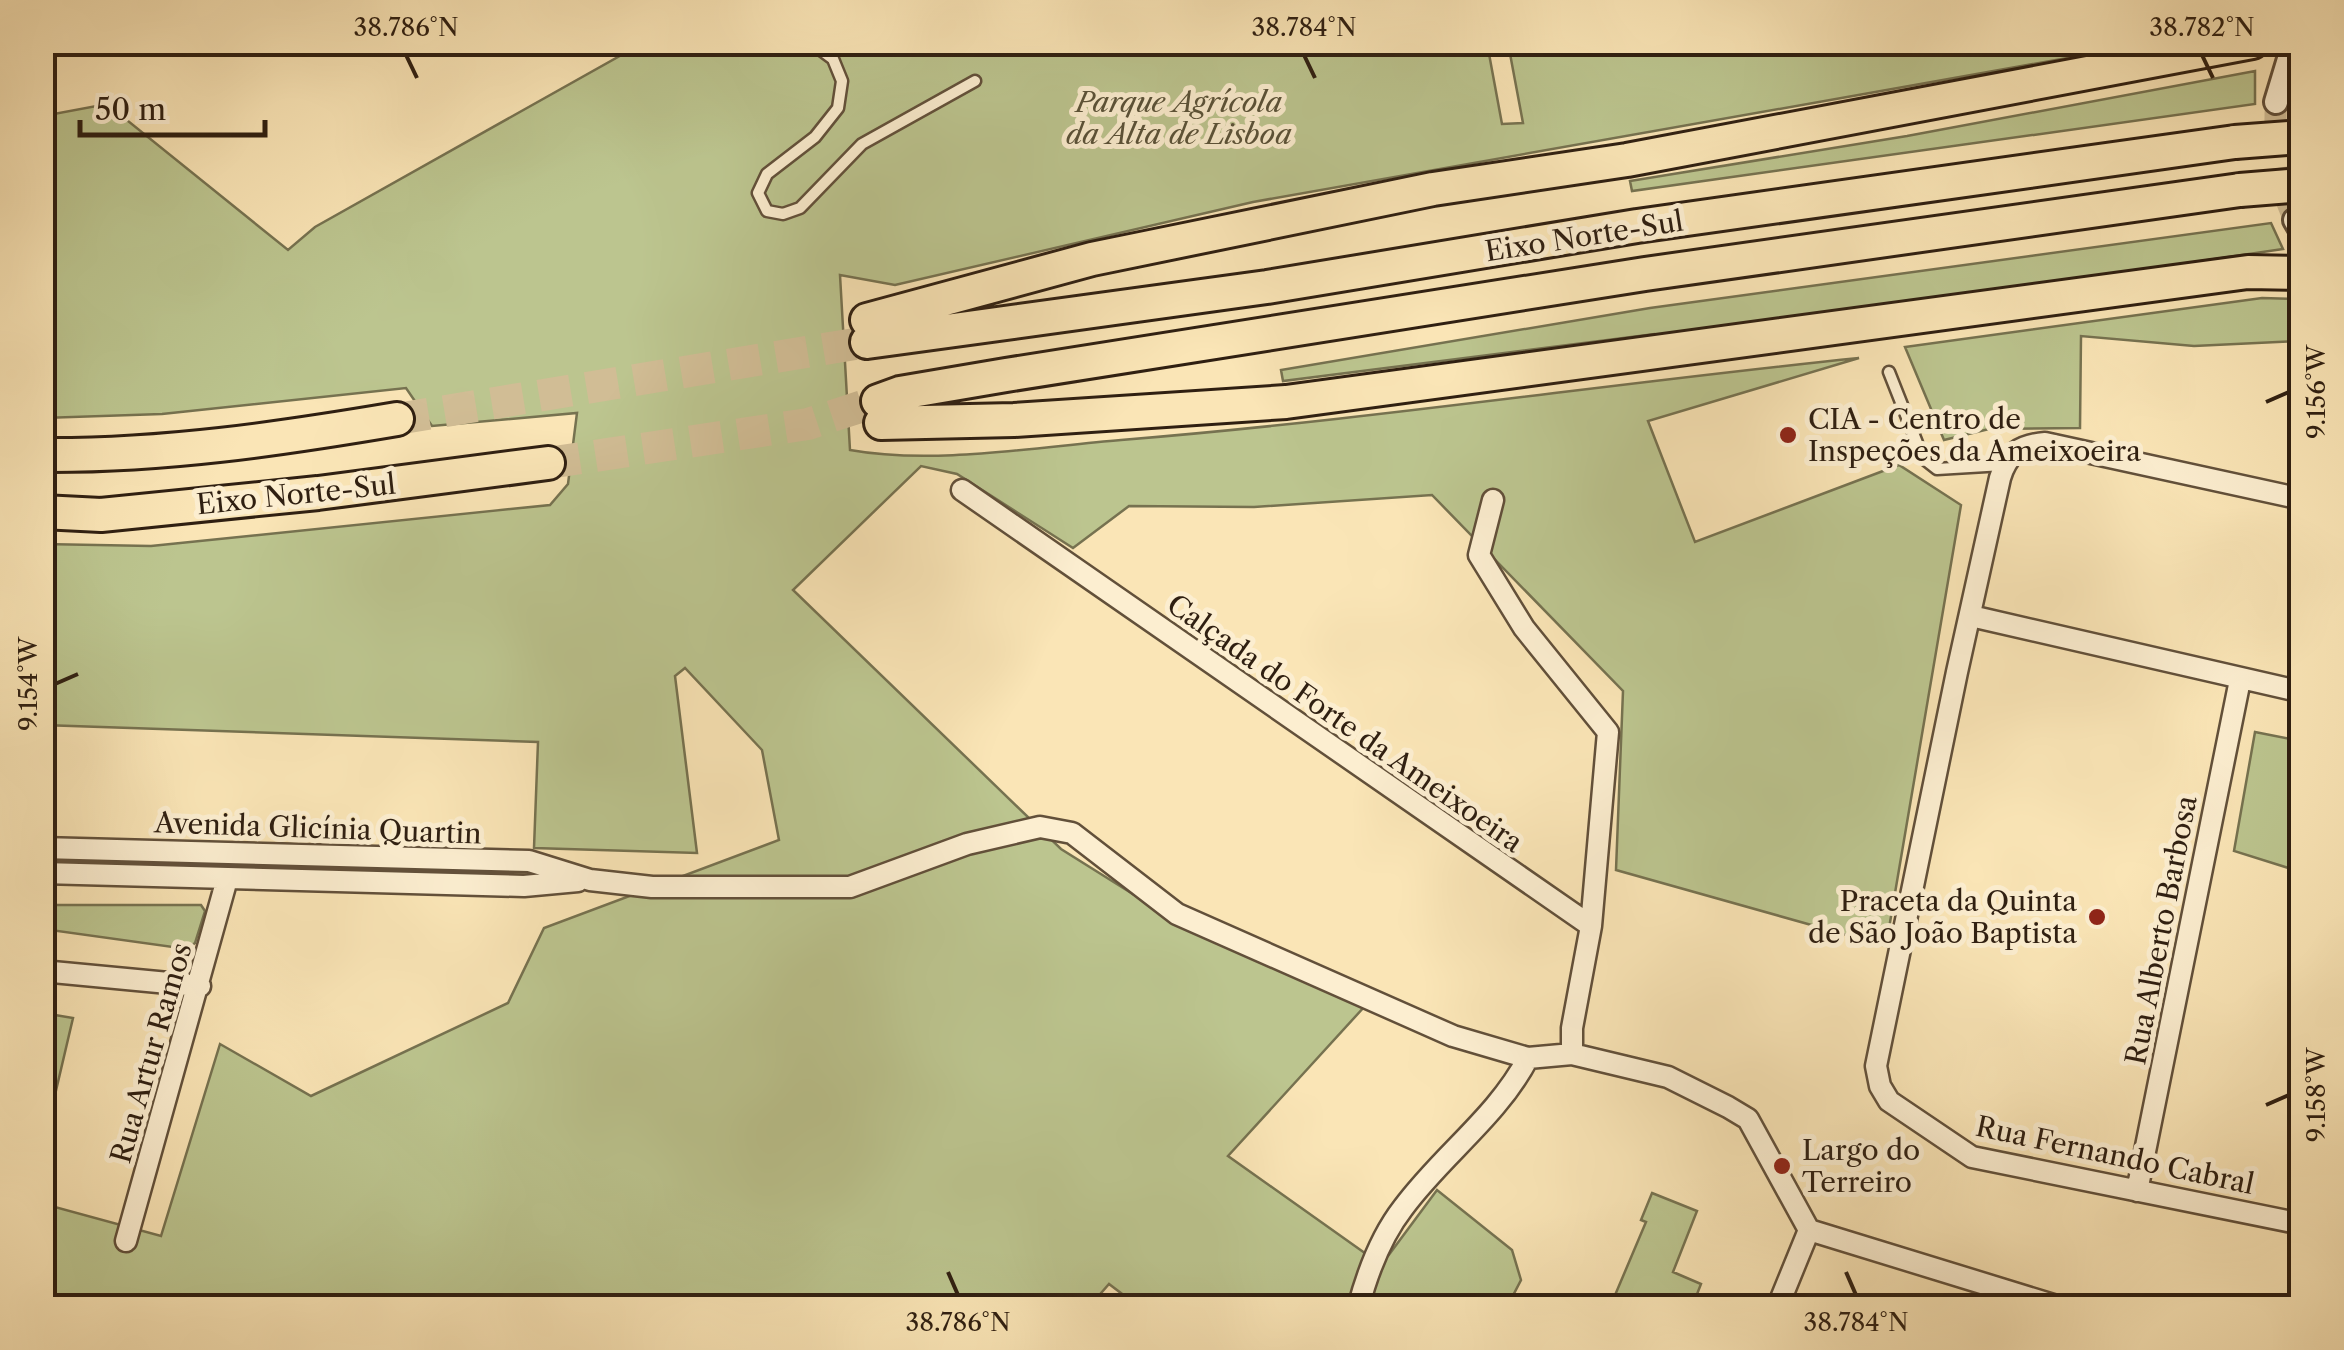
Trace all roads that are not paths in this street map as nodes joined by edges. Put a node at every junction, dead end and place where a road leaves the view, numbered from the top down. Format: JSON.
{"nodes":[{"id":1,"x":810,"y":42,"type":"edge"},
{"id":2,"x":2252,"y":42,"type":"edge"},
{"id":3,"x":2298,"y":42,"type":"edge"},
{"id":4,"x":975,"y":82,"type":"dead end"},
{"id":5,"x":2276,"y":102,"type":"tunnel mouth"},
{"id":6,"x":2302,"y":136,"type":"edge"},
{"id":7,"x":2302,"y":185,"type":"edge"},
{"id":8,"x":2302,"y":273,"type":"edge"},
{"id":9,"x":1889,"y":372,"type":"dead end"},
{"id":10,"x":397,"y":419,"type":"tunnel mouth"},
{"id":11,"x":42,"y":455,"type":"edge"},
{"id":12,"x":548,"y":464,"type":"tunnel mouth"},
{"id":13,"x":2004,"y":465,"type":"junction"},
{"id":14,"x":962,"y":490,"type":"dead end"},
{"id":15,"x":2302,"y":499,"type":"edge"},
{"id":16,"x":1492,"y":500,"type":"dead end"},
{"id":17,"x":42,"y":512,"type":"edge"},
{"id":18,"x":1972,"y":616,"type":"junction"},
{"id":19,"x":2240,"y":680,"type":"junction"},
{"id":20,"x":2302,"y":692,"type":"edge"},
{"id":21,"x":42,"y":848,"type":"edge"},
{"id":22,"x":234,"y":852,"type":"junction"},
{"id":23,"x":42,"y":873,"type":"edge"},
{"id":24,"x":228,"y":879,"type":"junction"},
{"id":25,"x":590,"y":880,"type":"junction"},
{"id":26,"x":1591,"y":926,"type":"junction"},
{"id":27,"x":42,"y":970,"type":"edge"},
{"id":28,"x":200,"y":986,"type":"junction"},
{"id":29,"x":1572,"y":1054,"type":"junction"},
{"id":30,"x":1528,"y":1058,"type":"junction"},
{"id":31,"x":2137,"y":1191,"type":"junction"},
{"id":32,"x":2302,"y":1224,"type":"edge"},
{"id":33,"x":1809,"y":1230,"type":"junction"},
{"id":34,"x":126,"y":1240,"type":"dead end"},
{"id":35,"x":1778,"y":1306,"type":"edge"},
{"id":36,"x":1358,"y":1308,"type":"edge"},
{"id":37,"x":2063,"y":1308,"type":"edge"}],
"edges":[{"from":1,"to":4,"type":"lane"},
{"from":2,"to":6,"type":"highway","name":"Eixo Norte-Sul","bridge":true},
{"from":3,"to":5,"type":"street"},
{"from":7,"to":8,"type":"highway","name":"Eixo Norte-Sul","bridge":true},
{"from":9,"to":13,"type":"lane"},
{"from":10,"to":11,"type":"highway","name":"Eixo Norte-Sul"},
{"from":12,"to":17,"type":"highway","name":"Eixo Norte-Sul"},
{"from":13,"to":15,"type":"street"},
{"from":13,"to":18,"type":"street"},
{"from":14,"to":26,"type":"street","name":"Calçada do Forte da Ameixoeira"},
{"from":16,"to":26,"type":"street"},
{"from":18,"to":19,"type":"street"},
{"from":18,"to":31,"type":"street","name":"Rua Fernando Cabral"},
{"from":19,"to":20,"type":"street"},
{"from":19,"to":31,"type":"street","name":"Rua Alberto Barbosa"},
{"from":21,"to":22,"type":"street","name":"Avenida Glicínia Quartin"},
{"from":22,"to":24,"type":"lane"},
{"from":22,"to":25,"type":"street","name":"Avenida Glicínia Quartin"},
{"from":23,"to":24,"type":"street","name":"Avenida Glicínia Quartin"},
{"from":24,"to":25,"type":"street","name":"Avenida Glicínia Quartin"},
{"from":24,"to":28,"type":"street","name":"Rua Artur Ramos"},
{"from":25,"to":30,"type":"street","name":"Avenida Glicínia Quartin"},
{"from":26,"to":29,"type":"street"},
{"from":27,"to":28,"type":"street"},
{"from":28,"to":34,"type":"street","name":"Rua Artur Ramos"},
{"from":29,"to":30,"type":"street"},
{"from":29,"to":33,"type":"street"},
{"from":30,"to":36,"type":"street"},
{"from":31,"to":32,"type":"street","name":"Rua Fernando Cabral"},
{"from":33,"to":35,"type":"street"},
{"from":33,"to":37,"type":"street"}]}
